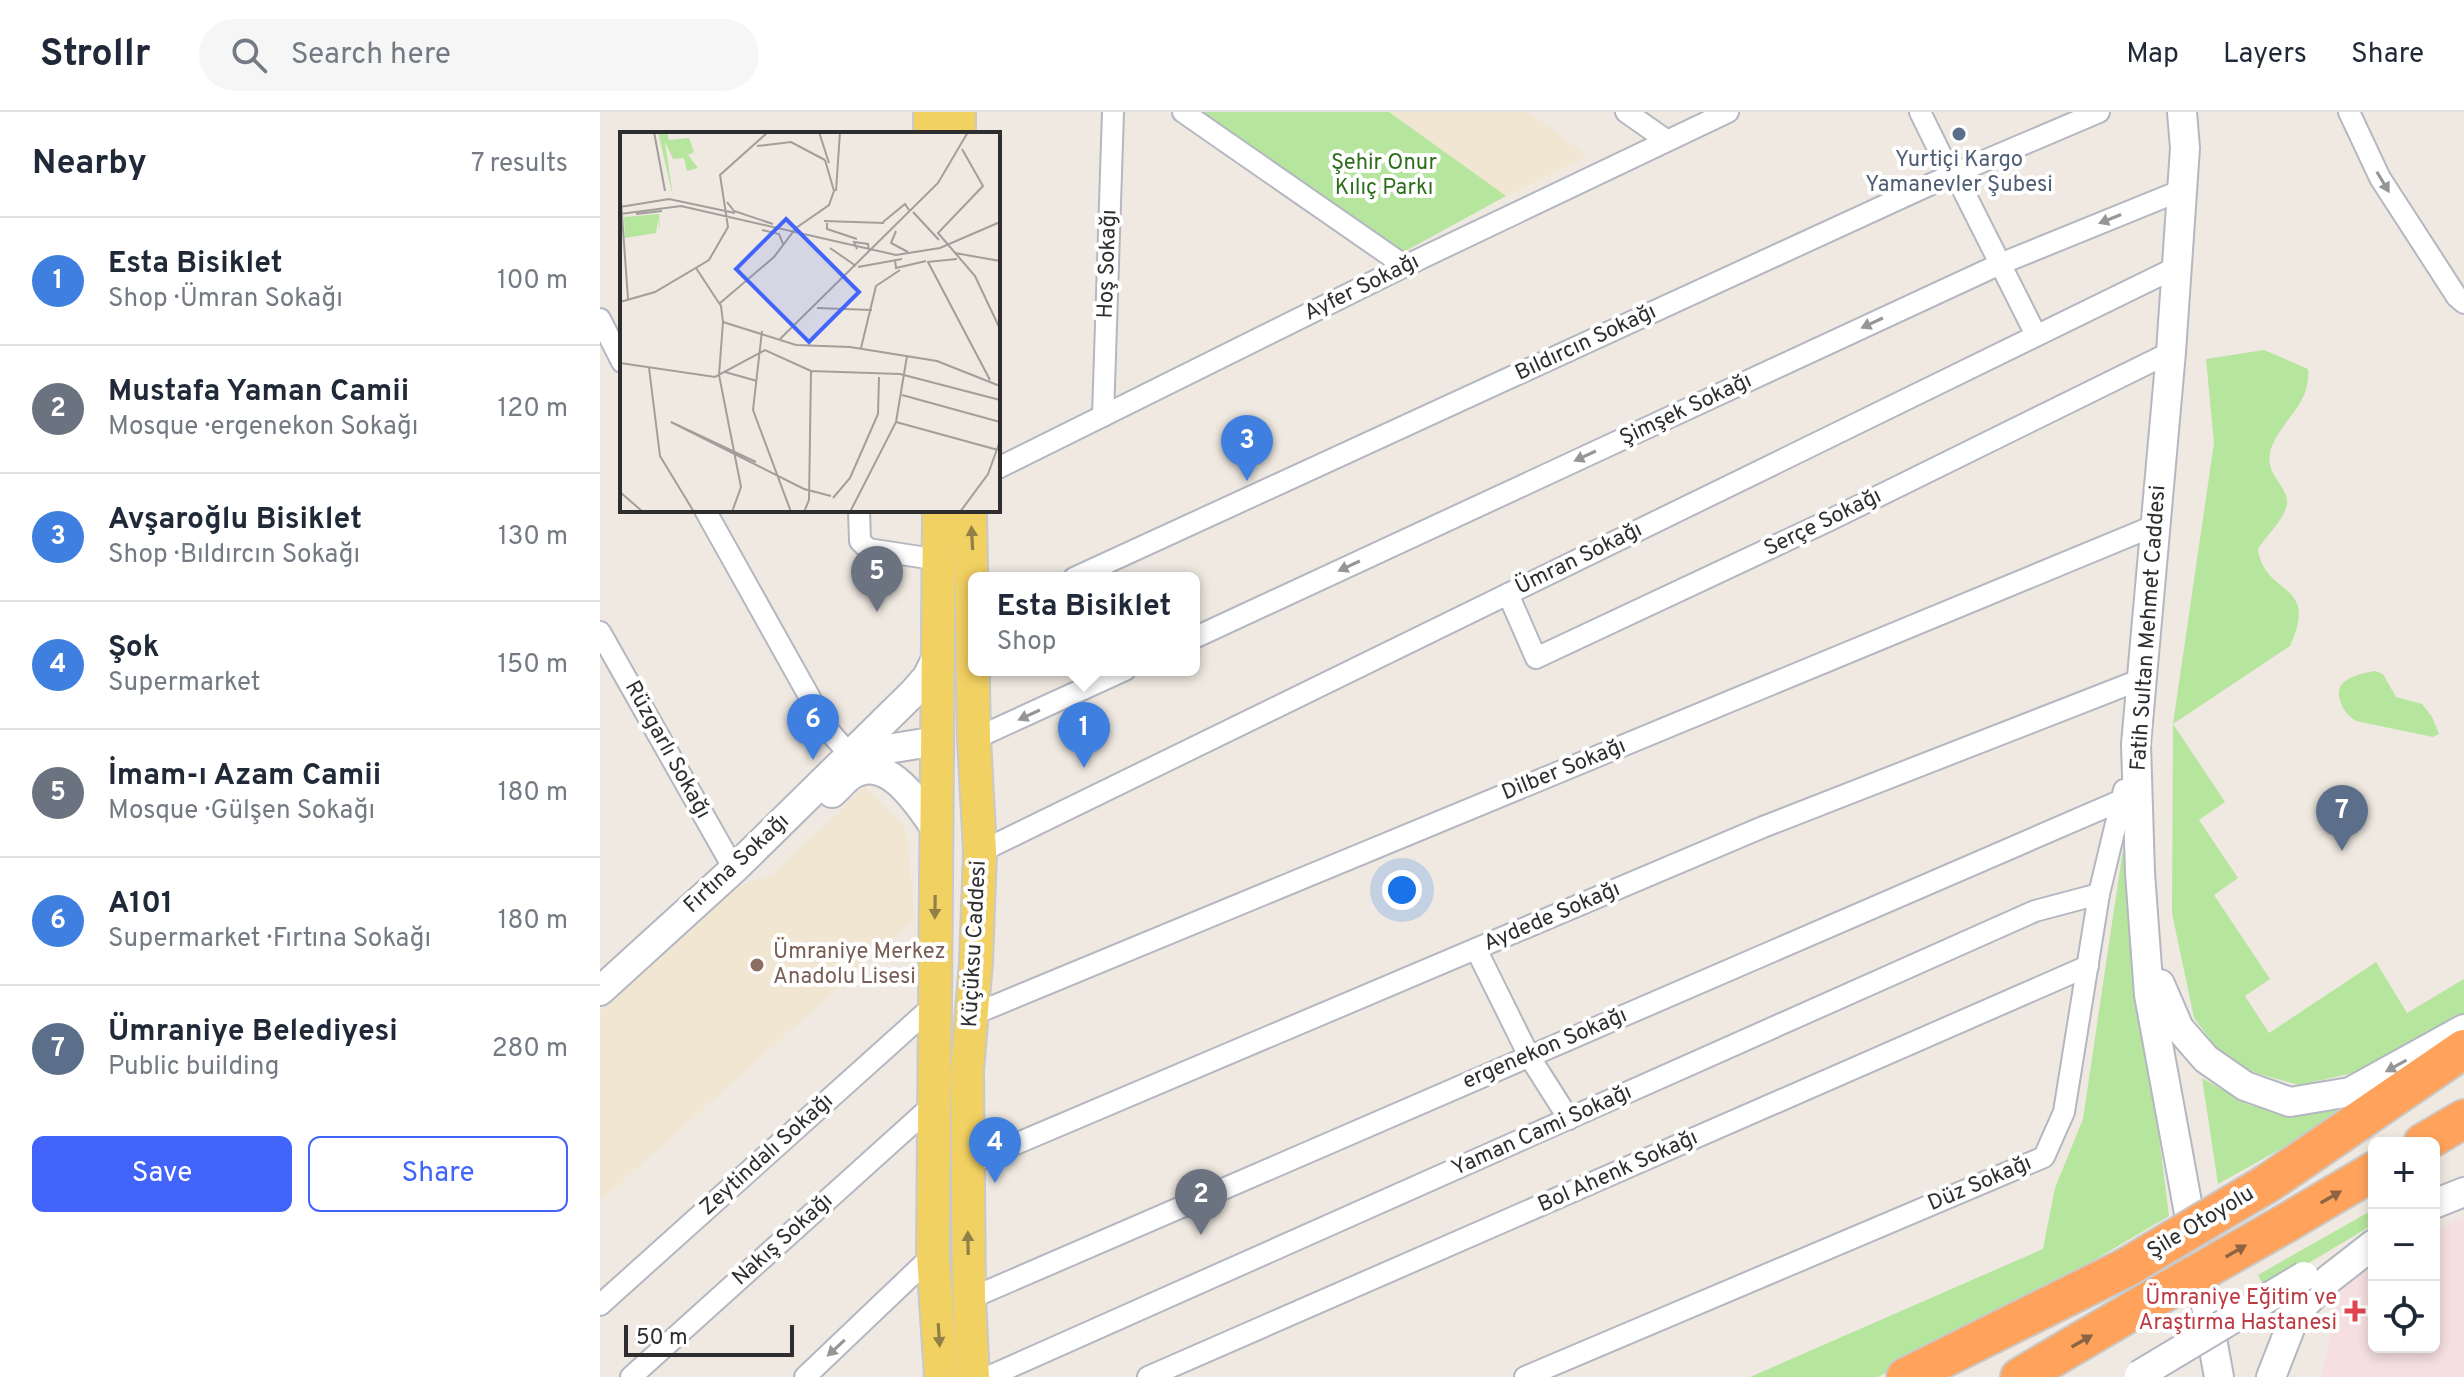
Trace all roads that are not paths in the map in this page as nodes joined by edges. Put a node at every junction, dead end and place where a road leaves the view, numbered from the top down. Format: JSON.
{"nodes":[{"id":1,"x":1113,"y":112,"type":"edge"},
{"id":2,"x":1183,"y":112,"type":"edge"},
{"id":3,"x":1626,"y":112,"type":"edge"},
{"id":4,"x":1728,"y":112,"type":"edge"},
{"id":5,"x":1920,"y":112,"type":"edge"},
{"id":6,"x":2099,"y":112,"type":"edge"},
{"id":7,"x":2182,"y":112,"type":"edge"},
{"id":8,"x":2349,"y":112,"type":"edge"},
{"id":9,"x":1666,"y":140,"type":"junction"},
{"id":10,"x":1953,"y":175,"type":"junction"},
{"id":11,"x":2182,"y":190,"type":"junction"},
{"id":12,"x":2000,"y":264,"type":"junction"},
{"id":13,"x":1405,"y":266,"type":"junction"},
{"id":14,"x":2177,"y":267,"type":"junction"},
{"id":15,"x":2464,"y":303,"type":"edge"},
{"id":16,"x":600,"y":319,"type":"edge"},
{"id":17,"x":2036,"y":335,"type":"junction"},
{"id":18,"x":2171,"y":352,"type":"junction"},
{"id":19,"x":620,"y":358,"type":"edge"},
{"id":20,"x":1103,"y":416,"type":"junction"},
{"id":21,"x":1000,"y":467,"type":"edge"},
{"id":22,"x":706,"y":512,"type":"edge"},
{"id":23,"x":859,"y":512,"type":"edge"},
{"id":24,"x":939,"y":512,"type":"edge"},
{"id":25,"x":970,"y":512,"type":"edge"},
{"id":26,"x":2156,"y":525,"type":"junction"},
{"id":27,"x":940,"y":560,"type":"junction"},
{"id":28,"x":972,"y":572,"type":"edge"},
{"id":29,"x":1087,"y":572,"type":"edge"},
{"id":30,"x":1508,"y":594,"type":"junction"},
{"id":31,"x":600,"y":632,"type":"edge"},
{"id":32,"x":1200,"y":635,"type":"edge"},
{"id":33,"x":939,"y":653,"type":"junction"},
{"id":34,"x":974,"y":676,"type":"edge"},
{"id":35,"x":1112,"y":676,"type":"edge"},
{"id":36,"x":2142,"y":679,"type":"junction"},
{"id":37,"x":974,"y":700,"type":"junction"},
{"id":38,"x":871,"y":734,"type":"junction"},
{"id":39,"x":974,"y":739,"type":"junction"},
{"id":40,"x":937,"y":741,"type":"junction"},
{"id":41,"x":2136,"y":744,"type":"junction"},
{"id":42,"x":850,"y":755,"type":"junction"},
{"id":43,"x":2122,"y":800,"type":"junction"},
{"id":44,"x":978,"y":807,"type":"junction"},
{"id":45,"x":936,"y":829,"type":"junction"},
{"id":46,"x":980,"y":852,"type":"junction"},
{"id":47,"x":734,"y":869,"type":"junction"},
{"id":48,"x":2099,"y":894,"type":"junction"},
{"id":49,"x":2145,"y":947,"type":"junction"},
{"id":50,"x":1476,"y":949,"type":"junction"},
{"id":51,"x":2088,"y":966,"type":"junction"},
{"id":52,"x":600,"y":991,"type":"edge"},
{"id":53,"x":934,"y":1005,"type":"junction"},
{"id":54,"x":972,"y":1015,"type":"junction"},
{"id":55,"x":2464,"y":1029,"type":"edge"},
{"id":56,"x":2464,"y":1049,"type":"edge"},
{"id":57,"x":1529,"y":1056,"type":"junction"},
{"id":58,"x":2464,"y":1071,"type":"edge"},
{"id":59,"x":935,"y":1103,"type":"junction"},
{"id":60,"x":1569,"y":1119,"type":"junction"},
{"id":61,"x":2464,"y":1119,"type":"edge"},
{"id":62,"x":2433,"y":1137,"type":"edge"},
{"id":63,"x":966,"y":1165,"type":"junction"},
{"id":64,"x":2368,"y":1175,"type":"edge"},
{"id":65,"x":2268,"y":1183,"type":"junction"},
{"id":66,"x":2464,"y":1192,"type":"edge"},
{"id":67,"x":2440,"y":1202,"type":"edge"},
{"id":68,"x":2368,"y":1239,"type":"edge"},
{"id":69,"x":2368,"y":1249,"type":"edge"},
{"id":70,"x":933,"y":1255,"type":"junction"},
{"id":71,"x":2127,"y":1267,"type":"junction"},
{"id":72,"x":969,"y":1299,"type":"junction"},
{"id":73,"x":600,"y":1305,"type":"edge"},
{"id":74,"x":2136,"y":1376,"type":"edge"},
{"id":75,"x":631,"y":1377,"type":"edge"},
{"id":76,"x":805,"y":1377,"type":"edge"},
{"id":77,"x":941,"y":1377,"type":"edge"},
{"id":78,"x":973,"y":1377,"type":"edge"},
{"id":79,"x":988,"y":1377,"type":"edge"},
{"id":80,"x":1148,"y":1377,"type":"edge"},
{"id":81,"x":1525,"y":1377,"type":"edge"},
{"id":82,"x":1906,"y":1377,"type":"edge"},
{"id":83,"x":1939,"y":1377,"type":"edge"},
{"id":84,"x":2020,"y":1377,"type":"edge"},
{"id":85,"x":2219,"y":1377,"type":"edge"},
{"id":86,"x":2271,"y":1377,"type":"edge"}],
"edges":[{"from":1,"to":20,"type":"street","name":"Hoş Sokağı"},
{"from":2,"to":13,"type":"street"},
{"from":3,"to":9,"type":"street"},
{"from":4,"to":9,"type":"street","name":"Ayfer Sokağı"},
{"from":5,"to":10,"type":"street"},
{"from":6,"to":10,"type":"street","name":"Bıldırcın Sokağı"},
{"from":7,"to":11,"type":"main road","name":"Fatih Sultan Mehmet Caddesi"},
{"from":8,"to":15,"type":"street","one_way":true},
{"from":9,"to":13,"type":"street","name":"Ayfer Sokağı"},
{"from":10,"to":12,"type":"street"},
{"from":10,"to":29,"type":"street","name":"Bıldırcın Sokağı"},
{"from":11,"to":12,"type":"street","name":"Şimşek Sokağı","one_way":true},
{"from":11,"to":14,"type":"main road","name":"Fatih Sultan Mehmet Caddesi"},
{"from":12,"to":17,"type":"street"},
{"from":12,"to":32,"type":"street","name":"Şimşek Sokağı","one_way":true},
{"from":13,"to":20,"type":"street","name":"Ayfer Sokağı"},
{"from":14,"to":17,"type":"street","name":"Ümran Sokağı"},
{"from":14,"to":18,"type":"main road","name":"Fatih Sultan Mehmet Caddesi"},
{"from":16,"to":19,"type":"street"},
{"from":17,"to":30,"type":"street","name":"Ümran Sokağı"},
{"from":18,"to":26,"type":"main road","name":"Fatih Sultan Mehmet Caddesi"},
{"from":18,"to":30,"type":"street","name":"Serçe Sokağı"},
{"from":20,"to":21,"type":"street","name":"Ayfer Sokağı"},
{"from":22,"to":42,"type":"street"},
{"from":23,"to":27,"type":"street"},
{"from":24,"to":27,"type":"main road","name":"Küçüksu Caddesi"},
{"from":28,"to":25,"type":"main road","name":"Küçüksu Caddesi","one_way":true},
{"from":26,"to":36,"type":"main road","name":"Fatih Sultan Mehmet Caddesi"},
{"from":26,"to":54,"type":"street","name":"Dilber Sokağı"},
{"from":27,"to":33,"type":"main road","name":"Küçüksu Caddesi"},
{"from":30,"to":46,"type":"street","name":"Ümran Sokağı"},
{"from":31,"to":47,"type":"street","name":"Rüzgarlı Sokağı"},
{"from":33,"to":38,"type":"main road","name":"Fırtına Sokağı"},
{"from":33,"to":40,"type":"main road","name":"Küçüksu Caddesi"},
{"from":34,"to":37,"type":"main road","name":"Küçüksu Caddesi"},
{"from":35,"to":39,"type":"street","one_way":true},
{"from":36,"to":41,"type":"main road","name":"Fatih Sultan Mehmet Caddesi"},
{"from":36,"to":50,"type":"street","name":"Aydede Sokağı"},
{"from":37,"to":39,"type":"main road","name":"Küçüksu Caddesi"},
{"from":37,"to":40,"type":"main road"},
{"from":38,"to":40,"type":"main road"},
{"from":38,"to":42,"type":"main road","name":"Fırtına Sokağı"},
{"from":39,"to":40,"type":"main road"},
{"from":39,"to":44,"type":"main road","name":"Küçüksu Caddesi"},
{"from":40,"to":42,"type":"main road"},
{"from":40,"to":44,"type":"main road"},
{"from":40,"to":45,"type":"main road","name":"Küçüksu Caddesi"},
{"from":41,"to":43,"type":"street","name":"Düz Sokağı"},
{"from":41,"to":49,"type":"main road","name":"Fatih Sultan Mehmet Caddesi"},
{"from":42,"to":47,"type":"main road","name":"Fırtına Sokağı"},
{"from":43,"to":48,"type":"street","name":"Düz Sokağı"},
{"from":43,"to":57,"type":"street","name":"ergenekon Sokağı"},
{"from":44,"to":46,"type":"main road","name":"Küçüksu Caddesi"},
{"from":45,"to":47,"type":"main road"},
{"from":45,"to":53,"type":"main road","name":"Küçüksu Caddesi","one_way":true},
{"from":46,"to":54,"type":"main road","name":"Küçüksu Caddesi"},
{"from":47,"to":52,"type":"main road","name":"Fırtına Sokağı"},
{"from":48,"to":51,"type":"street","name":"Düz Sokağı"},
{"from":48,"to":60,"type":"street","name":"Yaman Cami Sokağı"},
{"from":55,"to":49,"type":"main road","one_way":true},
{"from":49,"to":85,"type":"main road","name":"Fatih Sultan Mehmet Caddesi"},
{"from":50,"to":57,"type":"street"},
{"from":50,"to":63,"type":"street","name":"Aydede Sokağı"},
{"from":51,"to":80,"type":"street","name":"Bol Ahenk Sokağı"},
{"from":51,"to":81,"type":"street","name":"Düz Sokağı"},
{"from":53,"to":59,"type":"main road","name":"Küçüksu Caddesi"},
{"from":53,"to":73,"type":"street","name":"Zeytindalı Sokağı"},
{"from":54,"to":63,"type":"main road","name":"Küçüksu Caddesi"},
{"from":56,"to":65,"type":"highway"},
{"from":57,"to":60,"type":"street"},
{"from":57,"to":72,"type":"street","name":"ergenekon Sokağı"},
{"from":58,"to":65,"type":"highway","name":"Şile Otoyolu"},
{"from":59,"to":70,"type":"main road","name":"Küçüksu Caddesi"},
{"from":59,"to":75,"type":"street","name":"Nakış Sokağı"},
{"from":60,"to":79,"type":"street","name":"Yaman Cami Sokağı"},
{"from":61,"to":62,"type":"highway"},
{"from":72,"to":63,"type":"main road","name":"Küçüksu Caddesi","one_way":true},
{"from":84,"to":64,"type":"highway","name":"Şile Otoyolu","one_way":true,"bridge":true},
{"from":65,"to":71,"type":"highway","name":"Şile Otoyolu","bridge":true},
{"from":66,"to":67,"type":"main road"},
{"from":68,"to":74,"type":"main road","bridge":true},
{"from":69,"to":86,"type":"main road"},
{"from":70,"to":76,"type":"street","one_way":true},
{"from":70,"to":77,"type":"main road","name":"Küçüksu Caddesi","one_way":true},
{"from":71,"to":82,"type":"highway"},
{"from":71,"to":83,"type":"highway","name":"Şile Otoyolu"},
{"from":72,"to":78,"type":"main road","name":"Küçüksu Caddesi"}]}
